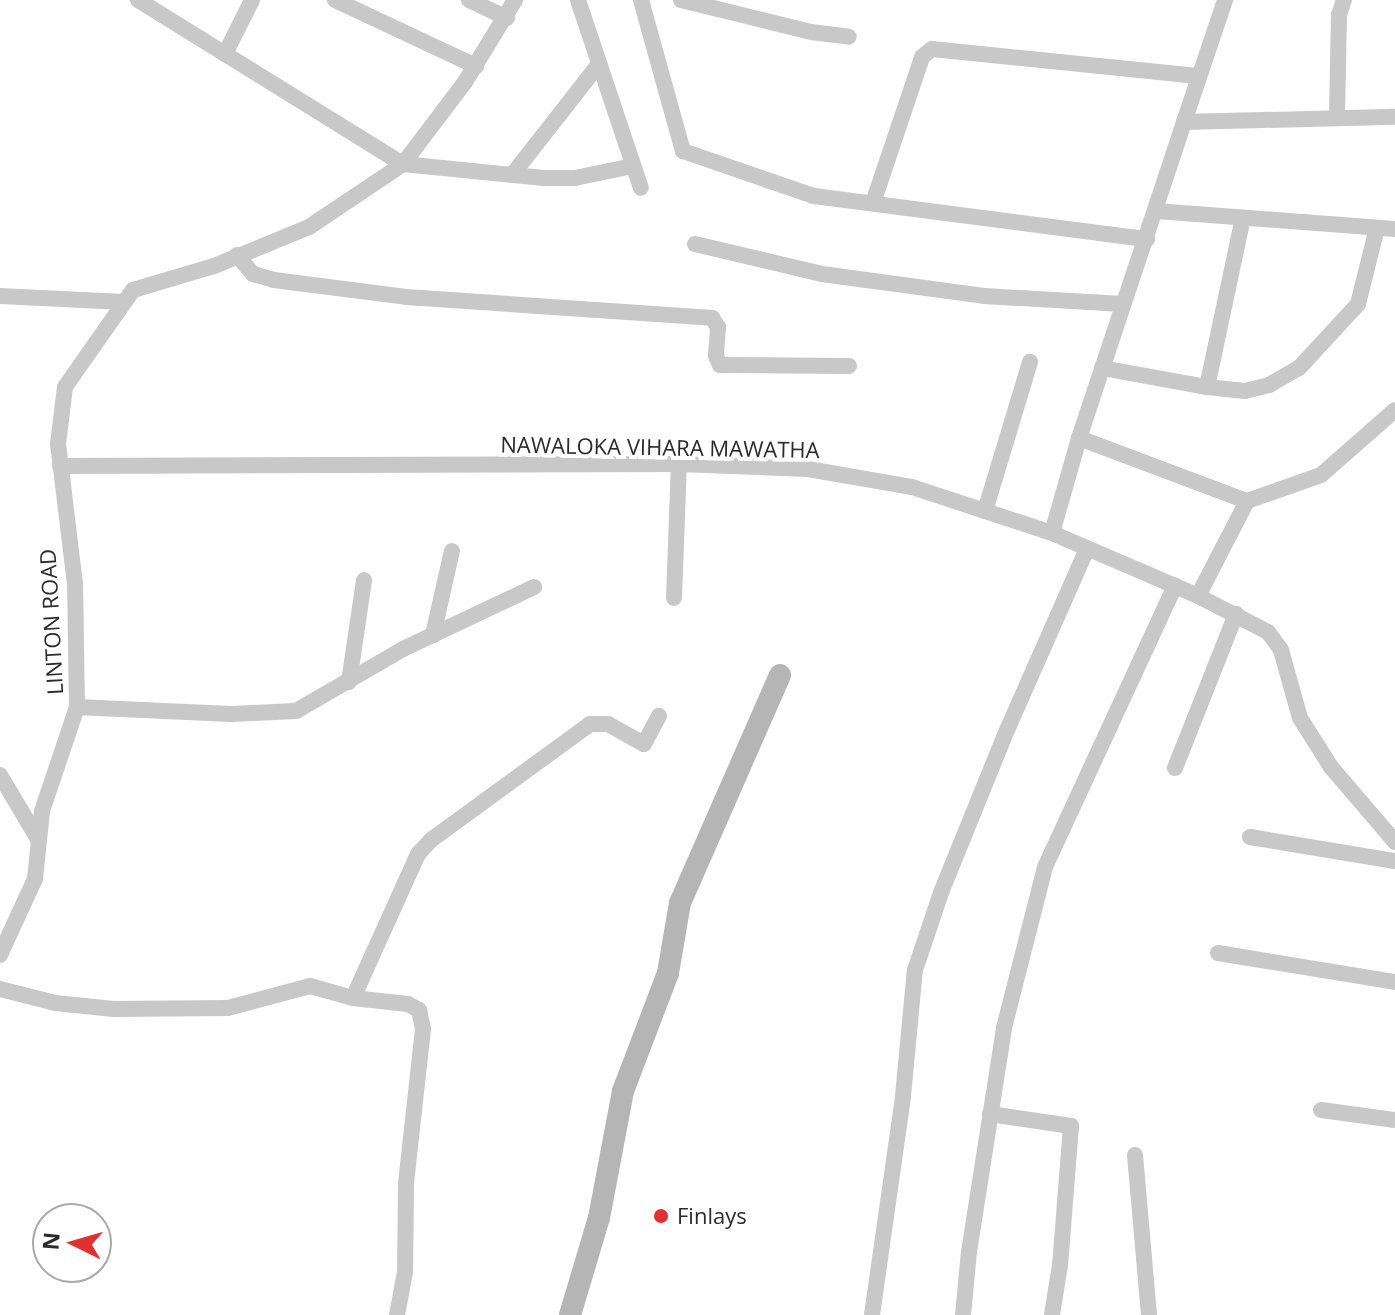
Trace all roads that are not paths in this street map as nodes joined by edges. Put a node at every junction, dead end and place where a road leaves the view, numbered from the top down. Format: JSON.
{"nodes":[{"id":1,"x":252,"y":0,"type":"edge"},
{"id":2,"x":335,"y":0,"type":"edge"},
{"id":3,"x":469,"y":0,"type":"edge"},
{"id":4,"x":515,"y":0,"type":"edge"},
{"id":5,"x":578,"y":0,"type":"edge"},
{"id":6,"x":641,"y":0,"type":"edge"},
{"id":7,"x":681,"y":0,"type":"edge"},
{"id":8,"x":1225,"y":0,"type":"edge"},
{"id":9,"x":1344,"y":0,"type":"edge"},
{"id":10,"x":141,"y":1,"type":"edge"},
{"id":11,"x":507,"y":18,"type":"junction"},
{"id":12,"x":849,"y":37,"type":"dead end"},
{"id":13,"x":225,"y":54,"type":"junction"},
{"id":14,"x":599,"y":64,"type":"junction"},
{"id":15,"x":476,"y":66,"type":"junction"},
{"id":16,"x":1198,"y":76,"type":"junction"},
{"id":17,"x":1337,"y":117,"type":"junction"},
{"id":18,"x":1395,"y":117,"type":"edge"},
{"id":19,"x":1184,"y":122,"type":"junction"},
{"id":20,"x":403,"y":164,"type":"junction"},
{"id":21,"x":633,"y":166,"type":"junction"},
{"id":22,"x":512,"y":175,"type":"junction"},
{"id":23,"x":641,"y":188,"type":"dead end"},
{"id":24,"x":873,"y":203,"type":"junction"},
{"id":25,"x":1156,"y":211,"type":"junction"},
{"id":26,"x":1243,"y":218,"type":"junction"},
{"id":27,"x":1377,"y":228,"type":"junction"},
{"id":28,"x":1395,"y":229,"type":"edge"},
{"id":29,"x":1147,"y":239,"type":"junction"},
{"id":30,"x":695,"y":244,"type":"dead end"},
{"id":31,"x":237,"y":255,"type":"junction"},
{"id":32,"x":0,"y":296,"type":"edge"},
{"id":33,"x":124,"y":302,"type":"junction"},
{"id":34,"x":1123,"y":304,"type":"junction"},
{"id":35,"x":1030,"y":362,"type":"dead end"},
{"id":36,"x":849,"y":366,"type":"dead end"},
{"id":37,"x":1102,"y":368,"type":"junction"},
{"id":38,"x":1207,"y":387,"type":"junction"},
{"id":39,"x":1395,"y":410,"type":"edge"},
{"id":40,"x":1079,"y":438,"type":"junction"},
{"id":41,"x":679,"y":464,"type":"junction"},
{"id":42,"x":60,"y":466,"type":"junction"},
{"id":43,"x":1247,"y":501,"type":"junction"},
{"id":44,"x":985,"y":511,"type":"junction"},
{"id":45,"x":1052,"y":533,"type":"junction"},
{"id":46,"x":1087,"y":549,"type":"junction"},
{"id":47,"x":452,"y":551,"type":"dead end"},
{"id":48,"x":364,"y":580,"type":"dead end"},
{"id":49,"x":1175,"y":586,"type":"junction"},
{"id":50,"x":534,"y":587,"type":"dead end"},
{"id":51,"x":1198,"y":596,"type":"junction"},
{"id":52,"x":674,"y":598,"type":"dead end"},
{"id":53,"x":1236,"y":614,"type":"junction"},
{"id":54,"x":433,"y":635,"type":"junction"},
{"id":55,"x":780,"y":675,"type":"dead end"},
{"id":56,"x":349,"y":682,"type":"junction"},
{"id":57,"x":77,"y":707,"type":"junction"},
{"id":58,"x":659,"y":716,"type":"dead end"},
{"id":59,"x":1175,"y":768,"type":"dead end"},
{"id":60,"x":0,"y":775,"type":"edge"},
{"id":61,"x":1250,"y":837,"type":"dead end"},
{"id":62,"x":38,"y":839,"type":"junction"},
{"id":63,"x":1395,"y":842,"type":"edge"},
{"id":64,"x":1395,"y":861,"type":"edge"},
{"id":65,"x":1218,"y":953,"type":"dead end"},
{"id":66,"x":0,"y":955,"type":"edge"},
{"id":67,"x":1395,"y":982,"type":"edge"},
{"id":68,"x":0,"y":989,"type":"edge"},
{"id":69,"x":353,"y":998,"type":"junction"},
{"id":70,"x":1321,"y":1110,"type":"dead end"},
{"id":71,"x":990,"y":1114,"type":"junction"},
{"id":72,"x":1395,"y":1120,"type":"edge"},
{"id":73,"x":1135,"y":1155,"type":"dead end"},
{"id":74,"x":397,"y":1315,"type":"edge"},
{"id":75,"x":570,"y":1315,"type":"edge"},
{"id":76,"x":872,"y":1315,"type":"edge"},
{"id":77,"x":963,"y":1315,"type":"edge"},
{"id":78,"x":1052,"y":1315,"type":"edge"},
{"id":79,"x":1149,"y":1315,"type":"edge"}],
"edges":[{"from":1,"to":13,"type":"street"},
{"from":2,"to":15,"type":"street"},
{"from":3,"to":11,"type":"street"},
{"from":4,"to":11,"type":"street"},
{"from":5,"to":14,"type":"street"},
{"from":6,"to":24,"type":"street"},
{"from":7,"to":12,"type":"street"},
{"from":8,"to":16,"type":"street"},
{"from":9,"to":17,"type":"street"},
{"from":10,"to":13,"type":"street"},
{"from":11,"to":15,"type":"street"},
{"from":13,"to":20,"type":"street"},
{"from":14,"to":21,"type":"street"},
{"from":14,"to":22,"type":"street"},
{"from":15,"to":20,"type":"street"},
{"from":16,"to":19,"type":"street"},
{"from":16,"to":24,"type":"street"},
{"from":17,"to":18,"type":"street"},
{"from":17,"to":19,"type":"street"},
{"from":19,"to":25,"type":"street"},
{"from":20,"to":22,"type":"street"},
{"from":20,"to":31,"type":"street"},
{"from":21,"to":22,"type":"street"},
{"from":21,"to":23,"type":"street"},
{"from":24,"to":29,"type":"street"},
{"from":25,"to":26,"type":"street"},
{"from":25,"to":29,"type":"street"},
{"from":26,"to":27,"type":"street"},
{"from":26,"to":38,"type":"street"},
{"from":27,"to":28,"type":"street"},
{"from":27,"to":38,"type":"street"},
{"from":29,"to":34,"type":"street"},
{"from":30,"to":34,"type":"street"},
{"from":31,"to":33,"type":"street"},
{"from":31,"to":36,"type":"street"},
{"from":32,"to":33,"type":"street"},
{"from":33,"to":42,"type":"street","name":"LINTON ROAD"},
{"from":34,"to":37,"type":"street"},
{"from":35,"to":44,"type":"street"},
{"from":37,"to":38,"type":"street"},
{"from":37,"to":40,"type":"street"},
{"from":39,"to":43,"type":"street"},
{"from":40,"to":43,"type":"street"},
{"from":40,"to":45,"type":"street"},
{"from":41,"to":42,"type":"street","name":"NAWALOKA VIHARA MAWATHA"},
{"from":41,"to":44,"type":"street","name":"NAWALOKA VIHARA MAWATHA"},
{"from":41,"to":52,"type":"street"},
{"from":42,"to":57,"type":"street","name":"LINTON ROAD"},
{"from":43,"to":51,"type":"street"},
{"from":44,"to":45,"type":"street","name":"NAWALOKA VIHARA MAWATHA"},
{"from":45,"to":46,"type":"street","name":"NAWALOKA VIHARA MAWATHA"},
{"from":46,"to":49,"type":"street","name":"NAWALOKA VIHARA MAWATHA"},
{"from":46,"to":76,"type":"street"},
{"from":47,"to":54,"type":"street"},
{"from":48,"to":56,"type":"street"},
{"from":49,"to":51,"type":"street","name":"NAWALOKA VIHARA MAWATHA"},
{"from":49,"to":71,"type":"street"},
{"from":50,"to":54,"type":"street"},
{"from":51,"to":53,"type":"street","name":"NAWALOKA VIHARA MAWATHA"},
{"from":53,"to":59,"type":"street"},
{"from":53,"to":63,"type":"street","name":"NAWALOKA VIHARA MAWATHA"},
{"from":54,"to":56,"type":"street"},
{"from":55,"to":75,"type":"street"},
{"from":56,"to":57,"type":"street"},
{"from":57,"to":62,"type":"street","name":"LINTON ROAD"},
{"from":58,"to":69,"type":"street"},
{"from":60,"to":62,"type":"street"},
{"from":61,"to":64,"type":"street"},
{"from":62,"to":66,"type":"street","name":"LINTON ROAD"},
{"from":65,"to":67,"type":"street"},
{"from":68,"to":69,"type":"street"},
{"from":69,"to":74,"type":"street"},
{"from":70,"to":72,"type":"street"},
{"from":71,"to":77,"type":"street"},
{"from":71,"to":78,"type":"street"},
{"from":73,"to":79,"type":"street"}]}
